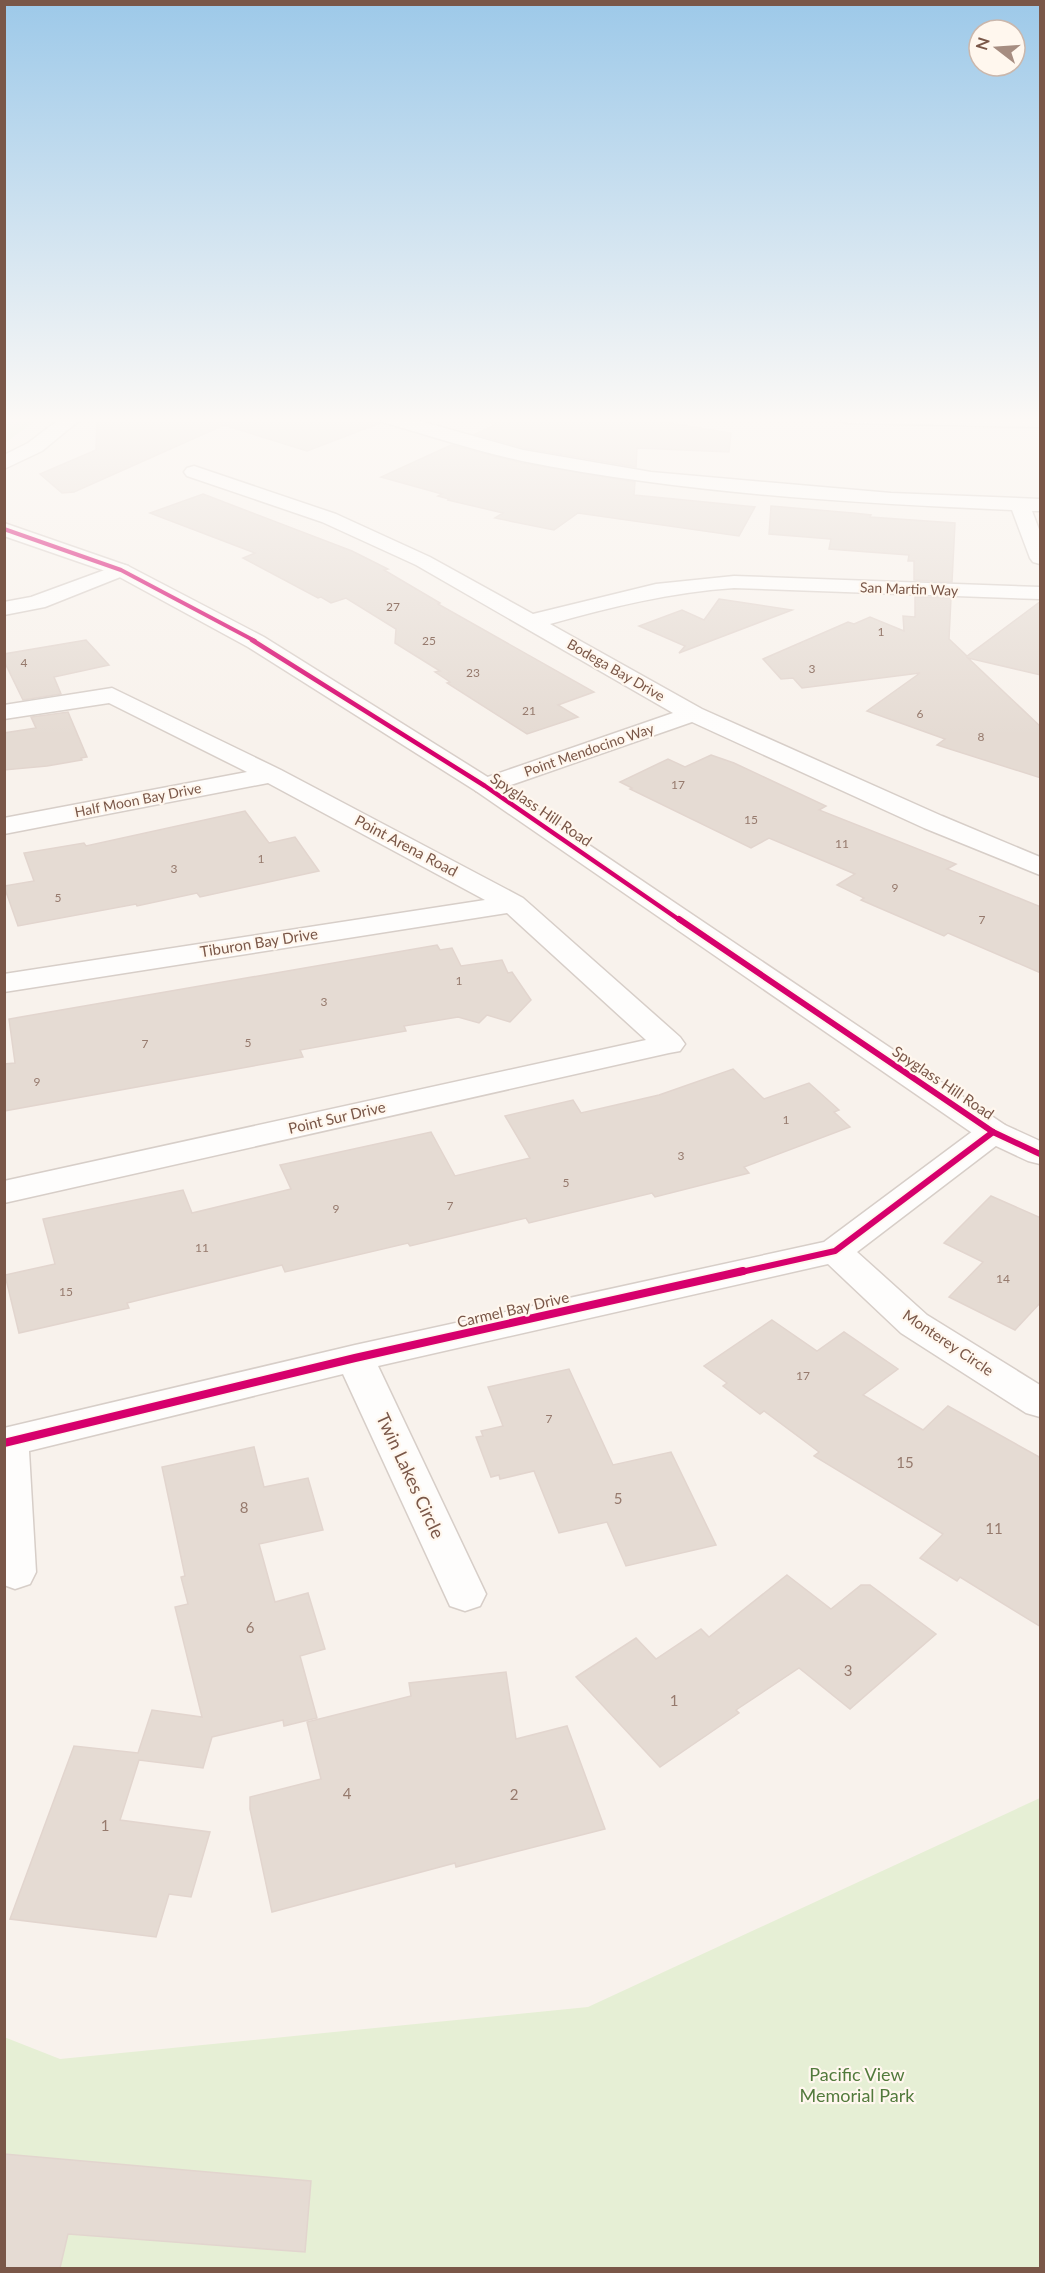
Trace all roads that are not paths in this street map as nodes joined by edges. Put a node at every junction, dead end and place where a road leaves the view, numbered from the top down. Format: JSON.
{"nodes":[{"id":1,"x":343,"y":524,"type":"edge"},
{"id":2,"x":1034,"y":524,"type":"edge"},
{"id":3,"x":4,"y":529,"type":"edge"},
{"id":4,"x":1041,"y":558,"type":"edge"},
{"id":5,"x":121,"y":570,"type":"junction"},
{"id":6,"x":1041,"y":593,"type":"edge"},
{"id":7,"x":4,"y":609,"type":"edge"},
{"id":8,"x":531,"y":622,"type":"junction"},
{"id":9,"x":4,"y":712,"type":"edge"},
{"id":10,"x":693,"y":714,"type":"junction"},
{"id":11,"x":272,"y":775,"type":"junction"},
{"id":12,"x":485,"y":786,"type":"junction"},
{"id":13,"x":4,"y":826,"type":"edge"},
{"id":14,"x":1041,"y":867,"type":"edge"},
{"id":15,"x":513,"y":904,"type":"junction"},
{"id":16,"x":4,"y":983,"type":"edge"},
{"id":17,"x":669,"y":1044,"type":"joint"},
{"id":18,"x":993,"y":1132,"type":"junction"},
{"id":19,"x":1041,"y":1154,"type":"edge"},
{"id":20,"x":4,"y":1192,"type":"edge"},
{"id":21,"x":835,"y":1251,"type":"junction"},
{"id":22,"x":356,"y":1358,"type":"junction"},
{"id":23,"x":1041,"y":1403,"type":"edge"},
{"id":24,"x":7,"y":1442,"type":"edge"},
{"id":25,"x":15,"y":1572,"type":"dead end"},
{"id":26,"x":465,"y":1594,"type":"dead end"}],
"edges":[{"from":1,"to":8,"type":"street","name":"Bodega Bay Drive"},
{"from":2,"to":4,"type":"street"},
{"from":3,"to":5,"type":"street","name":"Spyglass Hill Road"},
{"from":5,"to":7,"type":"street"},
{"from":5,"to":12,"type":"street","name":"Spyglass Hill Road"},
{"from":6,"to":8,"type":"street","name":"San Martin Way"},
{"from":8,"to":10,"type":"street","name":"Bodega Bay Drive"},
{"from":9,"to":11,"type":"street","name":"Point Arena Road"},
{"from":10,"to":12,"type":"street","name":"Point Mendocino Way"},
{"from":10,"to":14,"type":"street","name":"Bodega Bay Drive"},
{"from":11,"to":13,"type":"street","name":"Half Moon Bay Drive"},
{"from":11,"to":15,"type":"street","name":"Point Arena Road"},
{"from":12,"to":18,"type":"street","name":"Spyglass Hill Road"},
{"from":15,"to":16,"type":"street","name":"Tiburon Bay Drive"},
{"from":15,"to":17,"type":"street","name":"Point Arena Road"},
{"from":17,"to":20,"type":"street","name":"Point Sur Drive"},
{"from":18,"to":19,"type":"street","name":"Spyglass Hill Road"},
{"from":18,"to":21,"type":"street","name":"Carmel Bay Drive"},
{"from":21,"to":22,"type":"street","name":"Carmel Bay Drive"},
{"from":21,"to":23,"type":"street","name":"Monterey Circle"},
{"from":22,"to":24,"type":"street","name":"Carmel Bay Drive"},
{"from":22,"to":26,"type":"street","name":"Twin Lakes Circle"},
{"from":24,"to":25,"type":"street"}]}
